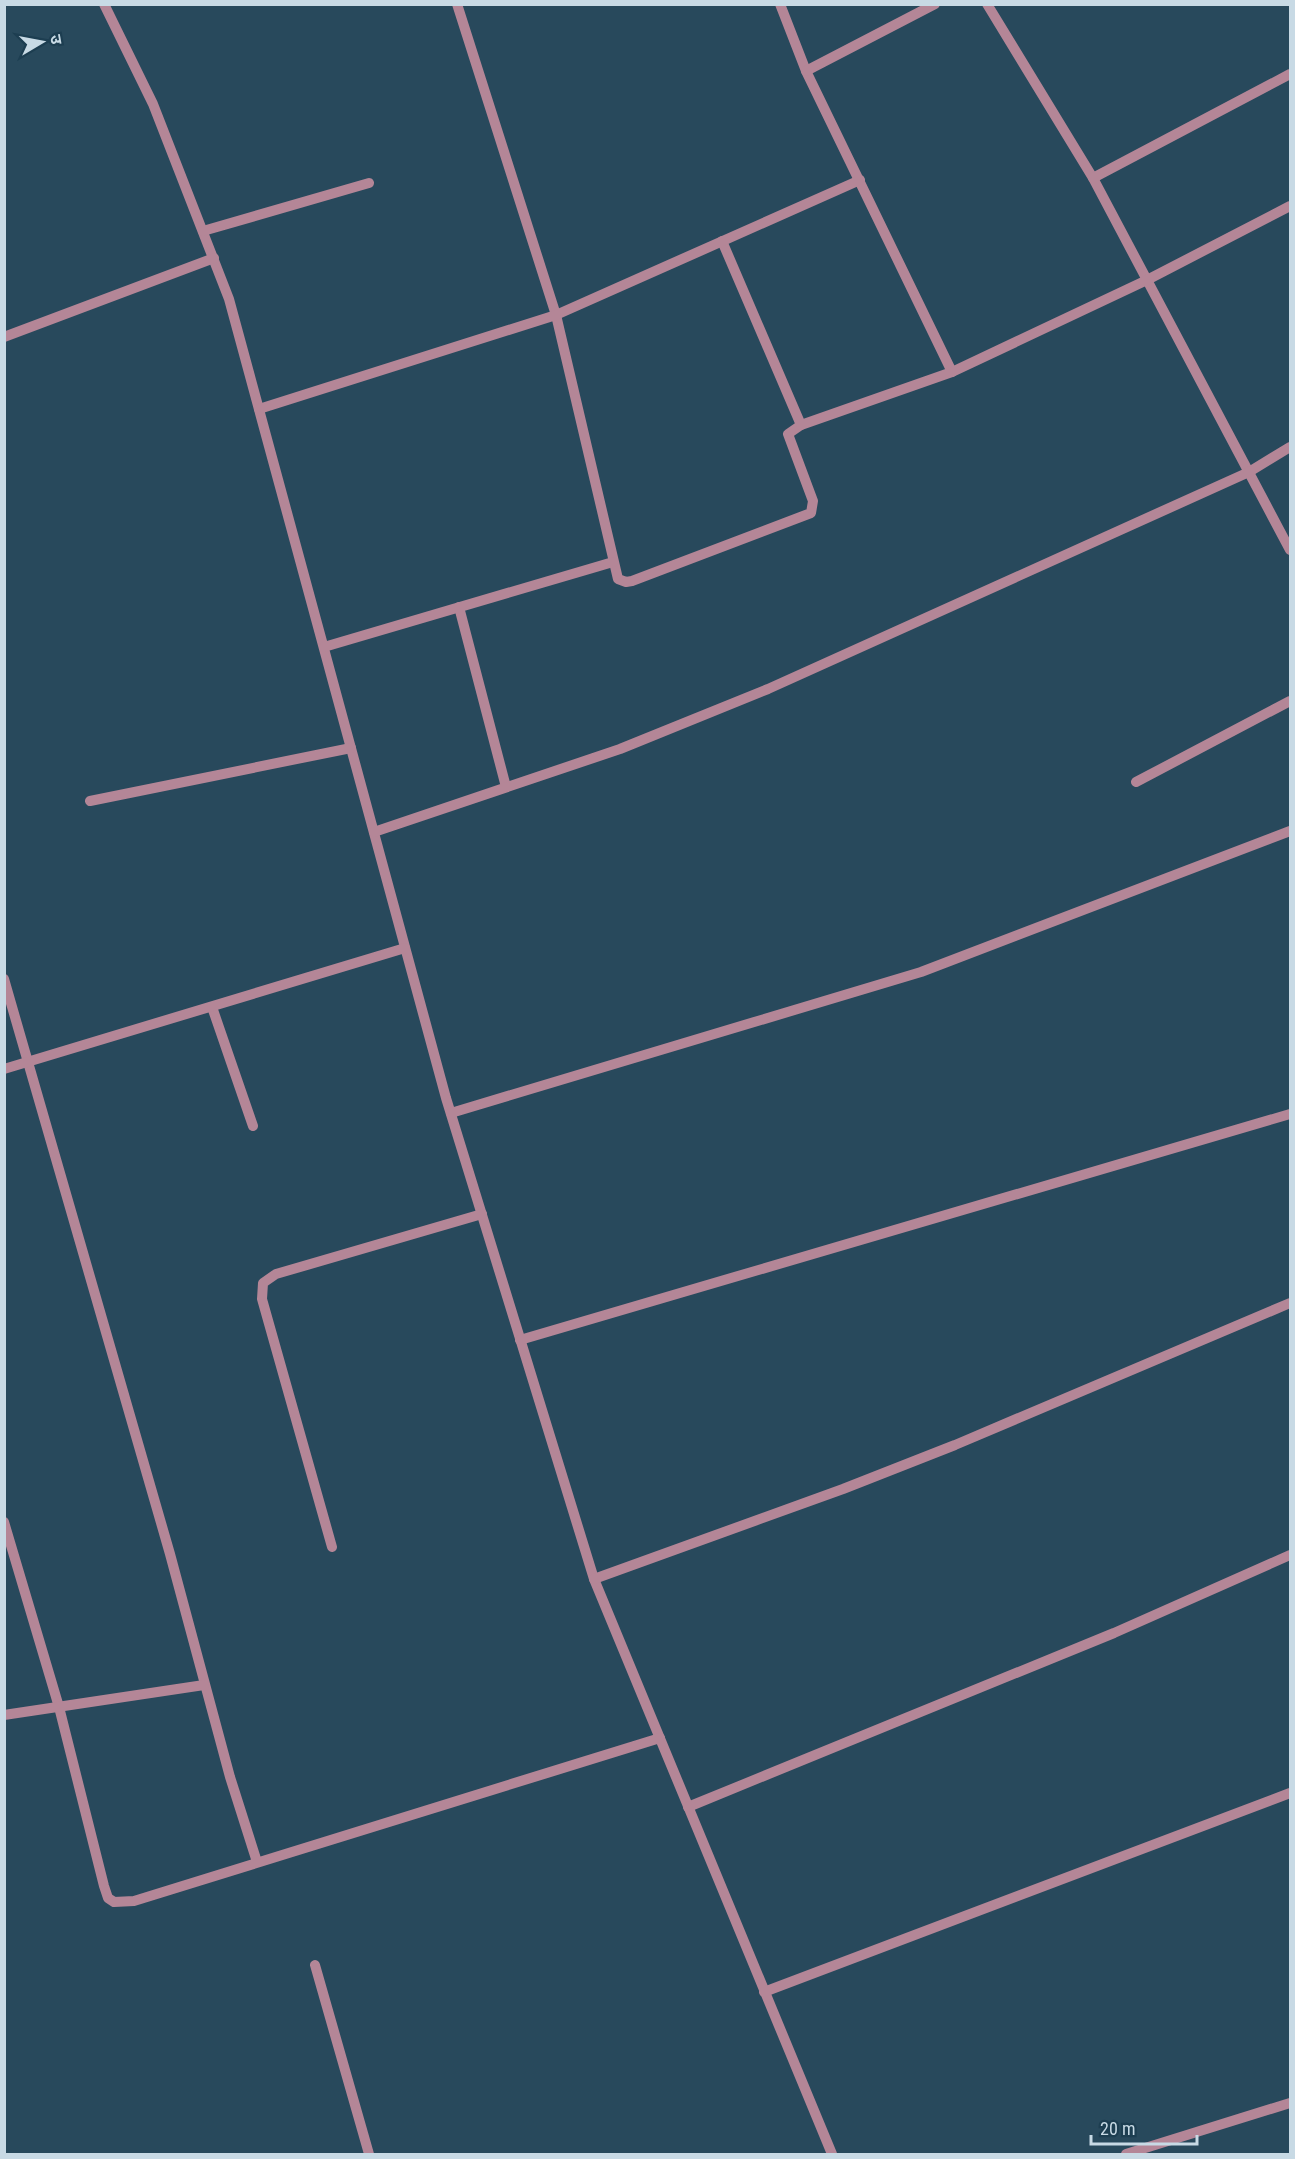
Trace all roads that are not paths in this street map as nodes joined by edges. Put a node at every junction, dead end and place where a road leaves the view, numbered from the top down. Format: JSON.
{"nodes":[{"id":1,"x":104,"y":4,"type":"edge"},
{"id":2,"x":457,"y":4,"type":"edge"},
{"id":3,"x":780,"y":4,"type":"edge"},
{"id":4,"x":935,"y":4,"type":"edge"},
{"id":5,"x":987,"y":4,"type":"edge"},
{"id":6,"x":806,"y":71,"type":"junction"},
{"id":7,"x":1290,"y":74,"type":"edge"},
{"id":8,"x":1093,"y":178,"type":"junction"},
{"id":9,"x":860,"y":180,"type":"junction"},
{"id":10,"x":369,"y":183,"type":"dead end"},
{"id":11,"x":1290,"y":206,"type":"edge"},
{"id":12,"x":203,"y":231,"type":"junction"},
{"id":13,"x":722,"y":241,"type":"junction"},
{"id":14,"x":214,"y":258,"type":"junction"},
{"id":15,"x":1147,"y":280,"type":"junction"},
{"id":16,"x":556,"y":315,"type":"junction"},
{"id":17,"x":4,"y":337,"type":"edge"},
{"id":18,"x":952,"y":372,"type":"junction"},
{"id":19,"x":259,"y":409,"type":"junction"},
{"id":20,"x":801,"y":425,"type":"junction"},
{"id":21,"x":1290,"y":447,"type":"edge"},
{"id":22,"x":1249,"y":472,"type":"junction"},
{"id":23,"x":1290,"y":550,"type":"edge"},
{"id":24,"x":613,"y":562,"type":"junction"},
{"id":25,"x":459,"y":607,"type":"junction"},
{"id":26,"x":324,"y":646,"type":"junction"},
{"id":27,"x":1290,"y":701,"type":"edge"},
{"id":28,"x":351,"y":748,"type":"junction"},
{"id":29,"x":1136,"y":782,"type":"dead end"},
{"id":30,"x":506,"y":787,"type":"junction"},
{"id":31,"x":90,"y":801,"type":"dead end"},
{"id":32,"x":1290,"y":831,"type":"edge"},
{"id":33,"x":374,"y":832,"type":"junction"},
{"id":34,"x":405,"y":948,"type":"junction"},
{"id":35,"x":4,"y":979,"type":"edge"},
{"id":36,"x":212,"y":1006,"type":"junction"},
{"id":37,"x":30,"y":1061,"type":"junction"},
{"id":38,"x":4,"y":1069,"type":"edge"},
{"id":39,"x":451,"y":1113,"type":"junction"},
{"id":40,"x":1290,"y":1114,"type":"edge"},
{"id":41,"x":253,"y":1126,"type":"dead end"},
{"id":42,"x":482,"y":1214,"type":"junction"},
{"id":43,"x":1290,"y":1303,"type":"edge"},
{"id":44,"x":520,"y":1341,"type":"junction"},
{"id":45,"x":4,"y":1522,"type":"edge"},
{"id":46,"x":332,"y":1547,"type":"dead end"},
{"id":47,"x":1290,"y":1555,"type":"edge"},
{"id":48,"x":594,"y":1579,"type":"junction"},
{"id":49,"x":204,"y":1685,"type":"junction"},
{"id":50,"x":59,"y":1707,"type":"junction"},
{"id":51,"x":4,"y":1715,"type":"edge"},
{"id":52,"x":660,"y":1738,"type":"junction"},
{"id":53,"x":1290,"y":1793,"type":"edge"},
{"id":54,"x":688,"y":1807,"type":"junction"},
{"id":55,"x":257,"y":1862,"type":"junction"},
{"id":56,"x":315,"y":1965,"type":"dead end"},
{"id":57,"x":764,"y":1992,"type":"junction"},
{"id":58,"x":1290,"y":2103,"type":"edge"},
{"id":59,"x":369,"y":2154,"type":"edge"},
{"id":60,"x":832,"y":2154,"type":"edge"},
{"id":61,"x":1126,"y":2154,"type":"edge"}],
"edges":[{"from":1,"to":12,"type":"street"},
{"from":2,"to":16,"type":"street"},
{"from":3,"to":6,"type":"street"},
{"from":4,"to":6,"type":"street"},
{"from":5,"to":8,"type":"street"},
{"from":6,"to":9,"type":"street"},
{"from":7,"to":8,"type":"street"},
{"from":8,"to":15,"type":"street"},
{"from":9,"to":13,"type":"street"},
{"from":9,"to":18,"type":"street"},
{"from":10,"to":12,"type":"street"},
{"from":11,"to":15,"type":"street"},
{"from":12,"to":14,"type":"street"},
{"from":13,"to":16,"type":"street"},
{"from":13,"to":20,"type":"street"},
{"from":14,"to":17,"type":"street"},
{"from":14,"to":19,"type":"street"},
{"from":15,"to":18,"type":"street"},
{"from":15,"to":22,"type":"street"},
{"from":16,"to":19,"type":"street"},
{"from":16,"to":24,"type":"street"},
{"from":18,"to":20,"type":"street"},
{"from":19,"to":26,"type":"street"},
{"from":20,"to":24,"type":"street"},
{"from":21,"to":22,"type":"street"},
{"from":22,"to":23,"type":"street"},
{"from":22,"to":30,"type":"street"},
{"from":24,"to":25,"type":"street"},
{"from":25,"to":26,"type":"street"},
{"from":25,"to":30,"type":"street"},
{"from":26,"to":28,"type":"street"},
{"from":27,"to":29,"type":"street"},
{"from":28,"to":31,"type":"street"},
{"from":28,"to":33,"type":"street"},
{"from":30,"to":33,"type":"street"},
{"from":32,"to":39,"type":"street"},
{"from":33,"to":34,"type":"street"},
{"from":34,"to":36,"type":"street"},
{"from":34,"to":39,"type":"street"},
{"from":35,"to":37,"type":"street"},
{"from":36,"to":37,"type":"street"},
{"from":36,"to":41,"type":"street"},
{"from":37,"to":38,"type":"street"},
{"from":37,"to":49,"type":"street"},
{"from":39,"to":42,"type":"street"},
{"from":40,"to":44,"type":"street"},
{"from":42,"to":44,"type":"street"},
{"from":42,"to":46,"type":"street"},
{"from":43,"to":48,"type":"street"},
{"from":44,"to":48,"type":"street"},
{"from":45,"to":50,"type":"street"},
{"from":47,"to":54,"type":"street"},
{"from":48,"to":52,"type":"street"},
{"from":49,"to":50,"type":"street"},
{"from":49,"to":55,"type":"street"},
{"from":50,"to":51,"type":"street"},
{"from":50,"to":55,"type":"street"},
{"from":52,"to":54,"type":"street"},
{"from":52,"to":55,"type":"street"},
{"from":53,"to":57,"type":"street"},
{"from":54,"to":57,"type":"street"},
{"from":56,"to":59,"type":"street"},
{"from":57,"to":60,"type":"street"},
{"from":58,"to":61,"type":"street"}]}
